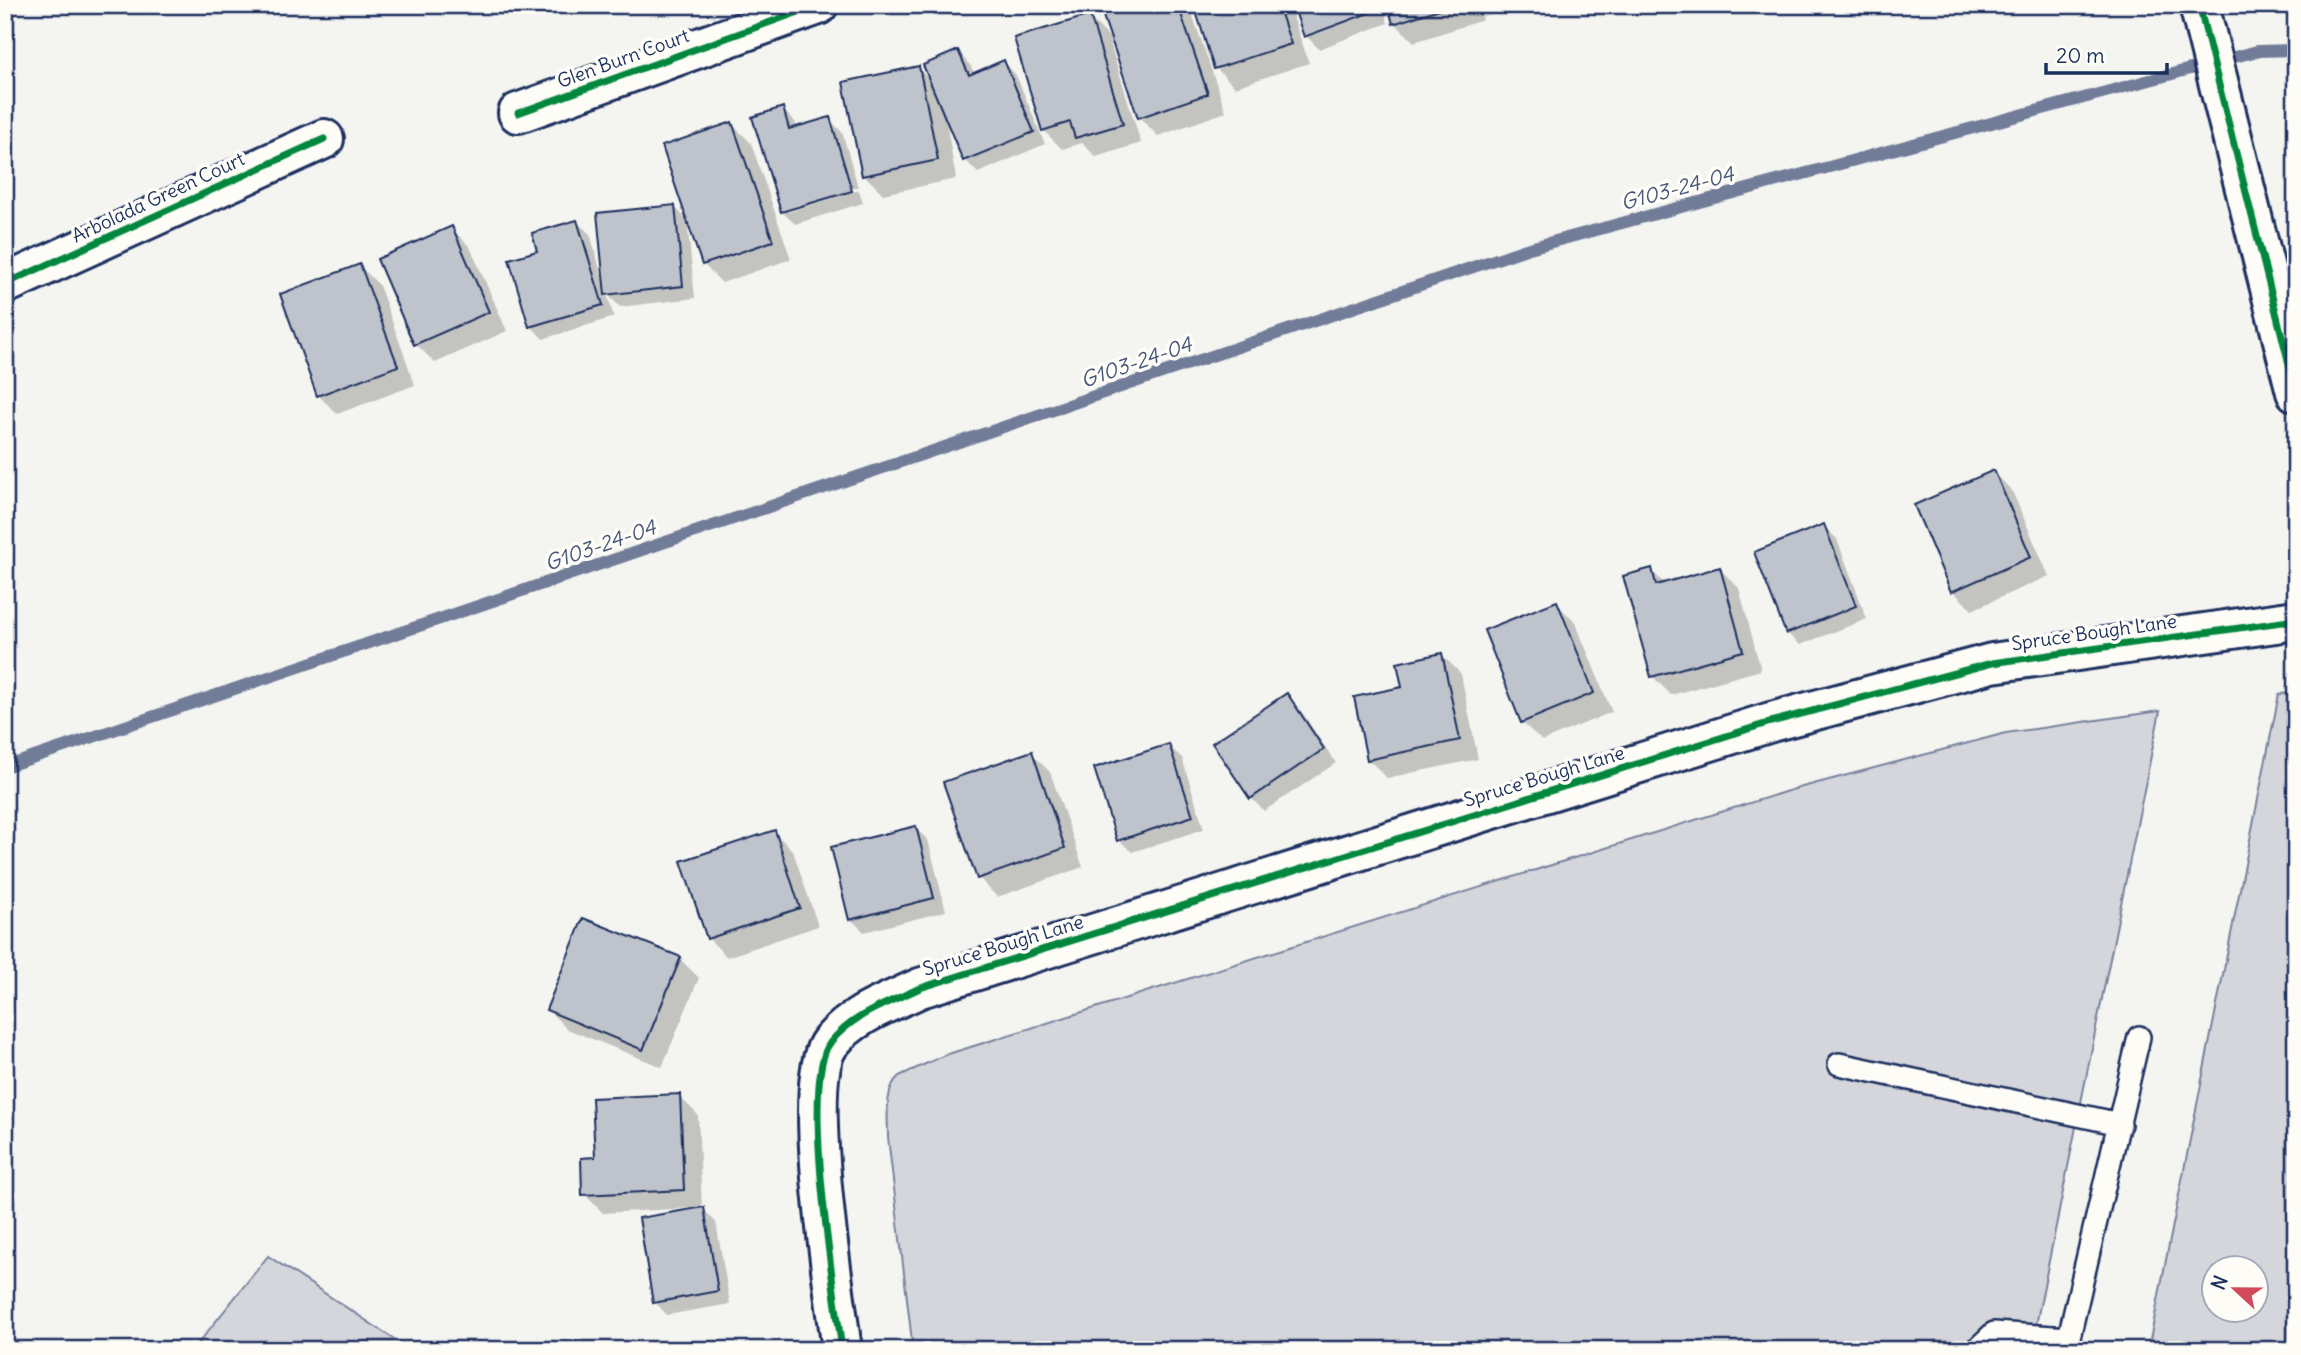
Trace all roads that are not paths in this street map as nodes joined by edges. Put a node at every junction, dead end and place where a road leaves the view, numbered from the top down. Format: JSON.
{"nodes":[{"id":1,"x":2199,"y":5,"type":"edge"},
{"id":2,"x":794,"y":9,"type":"edge"},
{"id":3,"x":518,"y":113,"type":"dead end"},
{"id":4,"x":324,"y":139,"type":"dead end"},
{"id":5,"x":5,"y":284,"type":"edge"},
{"id":6,"x":2296,"y":392,"type":"edge"},
{"id":7,"x":2296,"y":620,"type":"edge"},
{"id":8,"x":2139,"y":1037,"type":"dead end"},
{"id":9,"x":1839,"y":1064,"type":"dead end"},
{"id":10,"x":2120,"y":1124,"type":"junction"},
{"id":11,"x":2067,"y":1344,"type":"edge"},
{"id":12,"x":842,"y":1350,"type":"edge"},
{"id":13,"x":1976,"y":1350,"type":"edge"}],
"edges":[{"from":1,"to":6,"type":"street"},
{"from":2,"to":3,"type":"street","name":"Glen Burn Court"},
{"from":4,"to":5,"type":"street","name":"Arbolada Green Court"},
{"from":7,"to":12,"type":"street","name":"Spruce Bough Lane"},
{"from":8,"to":10,"type":"lane"},
{"from":9,"to":10,"type":"lane"},
{"from":10,"to":11,"type":"lane"},
{"from":11,"to":13,"type":"lane"}]}
